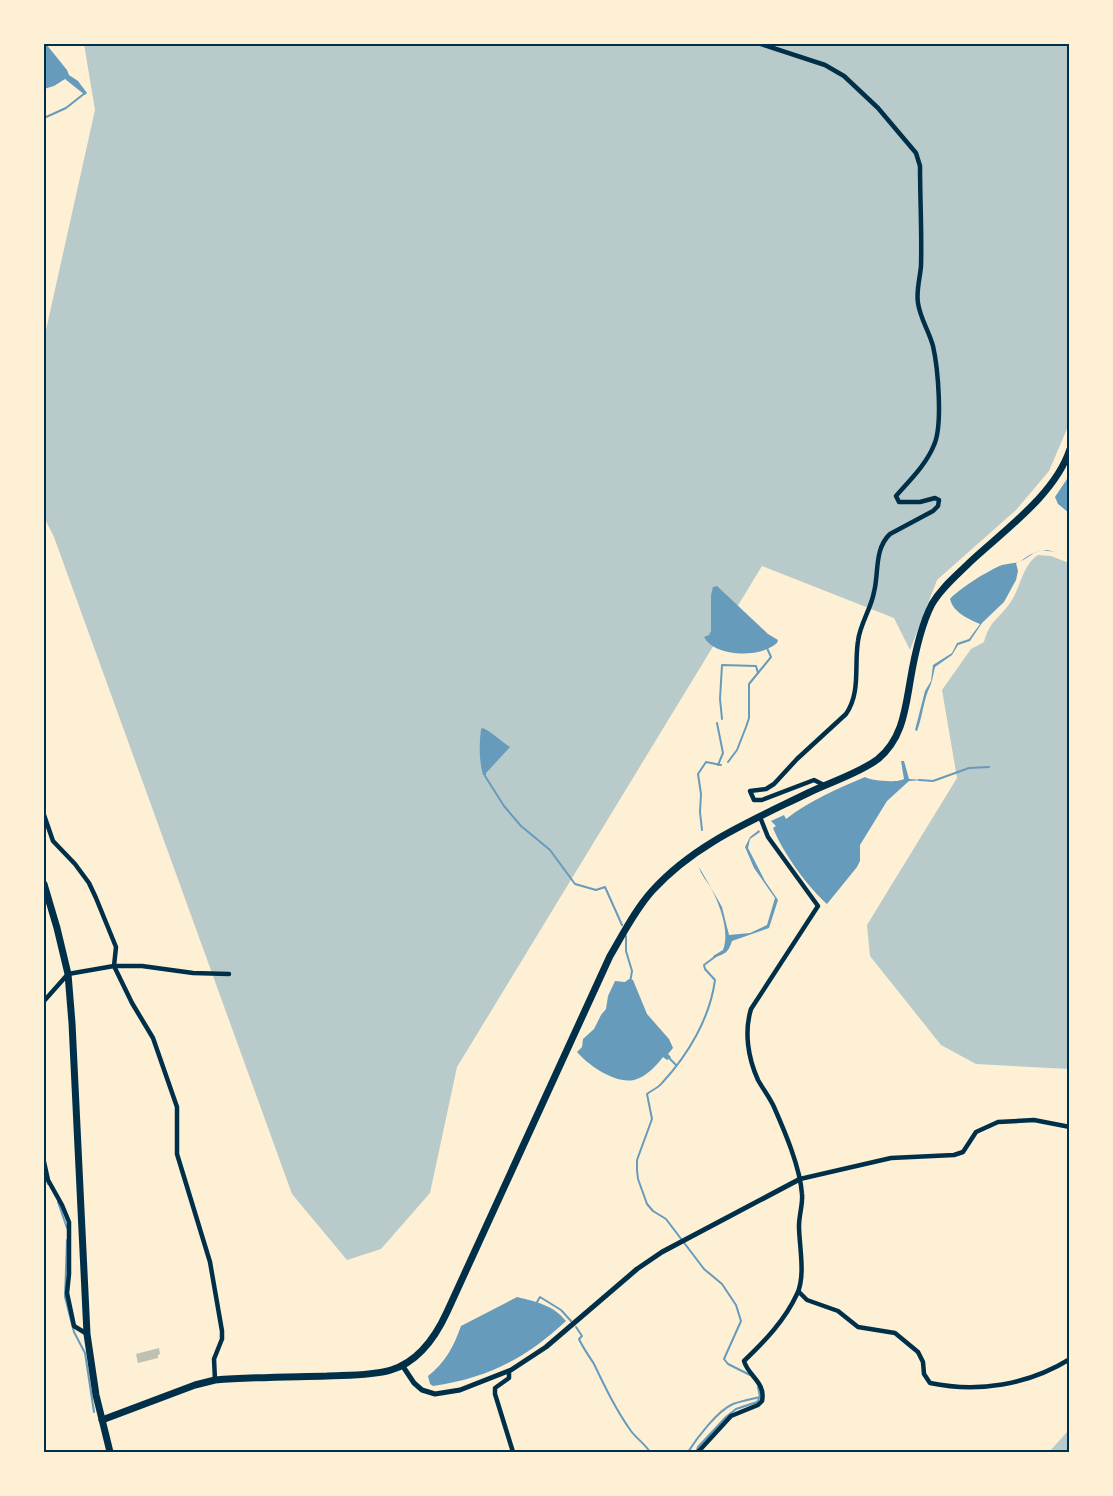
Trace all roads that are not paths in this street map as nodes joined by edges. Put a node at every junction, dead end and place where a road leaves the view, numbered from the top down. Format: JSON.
{"nodes":[{"id":1,"x":761,"y":44,"type":"edge"},
{"id":2,"x":1070,"y":449,"type":"edge"},
{"id":3,"x":824,"y":785,"type":"junction"},
{"id":4,"x":44,"y":816,"type":"edge"},
{"id":5,"x":759,"y":817,"type":"junction"},
{"id":6,"x":44,"y":884,"type":"edge"},
{"id":7,"x":114,"y":966,"type":"junction"},
{"id":8,"x":68,"y":974,"type":"junction"},
{"id":9,"x":230,"y":974,"type":"dead end"},
{"id":10,"x":44,"y":1001,"type":"edge"},
{"id":11,"x":1070,"y":1127,"type":"edge"},
{"id":12,"x":44,"y":1162,"type":"edge"},
{"id":13,"x":800,"y":1179,"type":"junction"},
{"id":14,"x":799,"y":1292,"type":"junction"},
{"id":15,"x":87,"y":1334,"type":"junction"},
{"id":16,"x":1070,"y":1359,"type":"edge"},
{"id":17,"x":402,"y":1365,"type":"junction"},
{"id":18,"x":509,"y":1371,"type":"junction"},
{"id":19,"x":216,"y":1380,"type":"junction"},
{"id":20,"x":102,"y":1420,"type":"junction"},
{"id":21,"x":110,"y":1452,"type":"edge"},
{"id":22,"x":513,"y":1452,"type":"edge"},
{"id":23,"x":698,"y":1452,"type":"edge"}],
"edges":[{"from":1,"to":3,"type":"street"},
{"from":2,"to":3,"type":"main road"},
{"from":3,"to":5,"type":"main road"},
{"from":4,"to":7,"type":"street"},
{"from":5,"to":13,"type":"street"},
{"from":5,"to":17,"type":"main road"},
{"from":6,"to":8,"type":"main road"},
{"from":7,"to":8,"type":"street"},
{"from":7,"to":9,"type":"street"},
{"from":7,"to":19,"type":"street"},
{"from":8,"to":10,"type":"street"},
{"from":8,"to":15,"type":"main road"},
{"from":11,"to":13,"type":"street"},
{"from":12,"to":15,"type":"street"},
{"from":13,"to":14,"type":"street"},
{"from":13,"to":18,"type":"street"},
{"from":14,"to":16,"type":"street"},
{"from":14,"to":23,"type":"street"},
{"from":15,"to":20,"type":"main road"},
{"from":17,"to":18,"type":"street"},
{"from":17,"to":19,"type":"main road"},
{"from":18,"to":22,"type":"street"},
{"from":19,"to":20,"type":"main road"},
{"from":20,"to":21,"type":"main road"}]}
